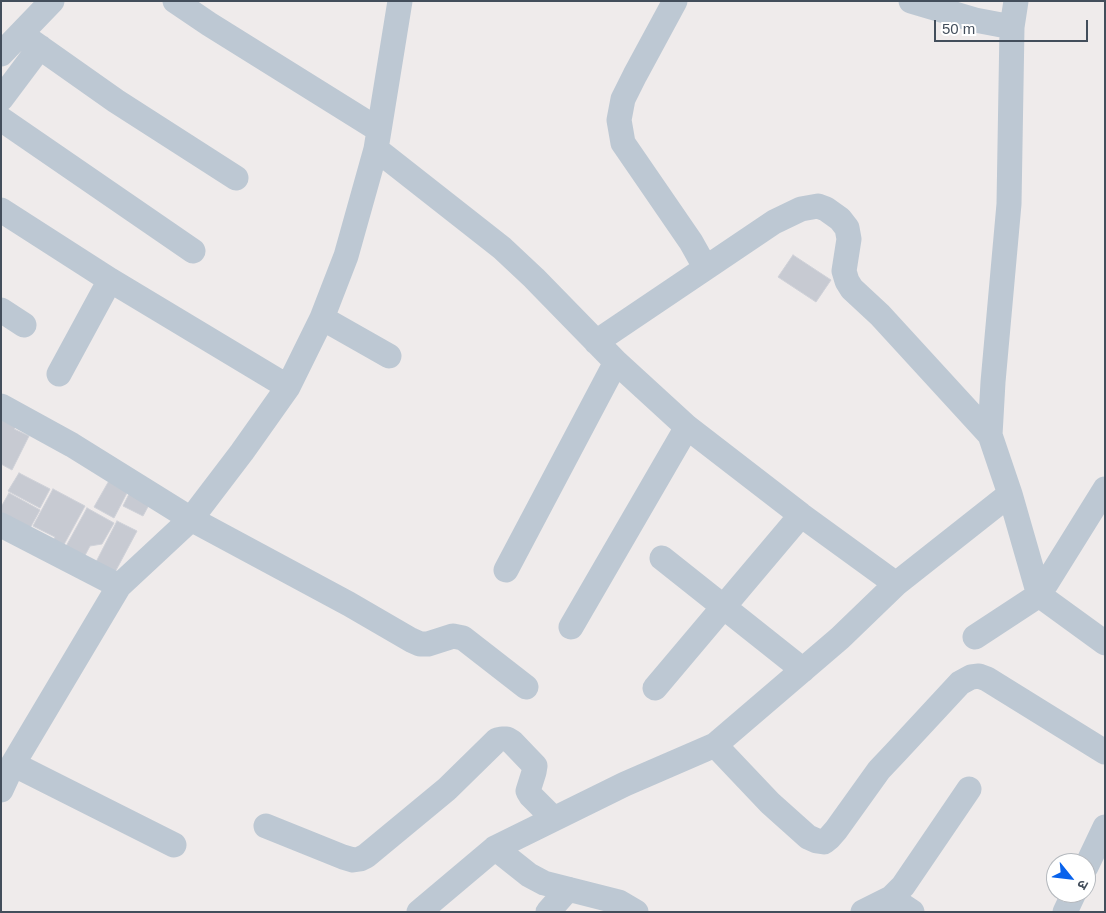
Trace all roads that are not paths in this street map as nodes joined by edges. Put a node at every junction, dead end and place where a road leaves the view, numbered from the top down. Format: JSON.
{"nodes":[{"id":1,"x":52,"y":1,"type":"edge"},
{"id":2,"x":175,"y":1,"type":"edge"},
{"id":3,"x":400,"y":1,"type":"edge"},
{"id":4,"x":675,"y":1,"type":"edge"},
{"id":5,"x":911,"y":1,"type":"edge"},
{"id":6,"x":1016,"y":1,"type":"edge"},
{"id":7,"x":1012,"y":27,"type":"junction"},
{"id":8,"x":30,"y":40,"type":"junction"},
{"id":9,"x":1,"y":54,"type":"edge"},
{"id":10,"x":1,"y":99,"type":"edge"},
{"id":11,"x":1,"y":119,"type":"edge"},
{"id":12,"x":378,"y":140,"type":"junction"},
{"id":13,"x":236,"y":178,"type":"dead end"},
{"id":14,"x":1,"y":210,"type":"edge"},
{"id":15,"x":193,"y":251,"type":"dead end"},
{"id":16,"x":706,"y":267,"type":"junction"},
{"id":17,"x":110,"y":280,"type":"junction"},
{"id":18,"x":1,"y":310,"type":"edge"},
{"id":19,"x":322,"y":318,"type":"junction"},
{"id":20,"x":24,"y":326,"type":"dead end"},
{"id":21,"x":596,"y":342,"type":"junction"},
{"id":22,"x":390,"y":356,"type":"dead end"},
{"id":23,"x":616,"y":362,"type":"junction"},
{"id":24,"x":58,"y":374,"type":"dead end"},
{"id":25,"x":288,"y":387,"type":"junction"},
{"id":26,"x":1,"y":406,"type":"edge"},
{"id":27,"x":687,"y":427,"type":"junction"},
{"id":28,"x":990,"y":435,"type":"junction"},
{"id":29,"x":1105,"y":489,"type":"edge"},
{"id":30,"x":1010,"y":494,"type":"junction"},
{"id":31,"x":801,"y":515,"type":"junction"},
{"id":32,"x":191,"y":519,"type":"junction"},
{"id":33,"x":1,"y":525,"type":"edge"},
{"id":34,"x":662,"y":558,"type":"dead end"},
{"id":35,"x":506,"y":570,"type":"dead end"},
{"id":36,"x":896,"y":584,"type":"junction"},
{"id":37,"x":119,"y":586,"type":"junction"},
{"id":38,"x":1039,"y":595,"type":"junction"},
{"id":39,"x":724,"y":607,"type":"junction"},
{"id":40,"x":571,"y":627,"type":"dead end"},
{"id":41,"x":976,"y":637,"type":"dead end"},
{"id":42,"x":1105,"y":643,"type":"edge"},
{"id":43,"x":803,"y":670,"type":"junction"},
{"id":44,"x":526,"y":687,"type":"dead end"},
{"id":45,"x":655,"y":688,"type":"dead end"},
{"id":46,"x":715,"y":746,"type":"junction"},
{"id":47,"x":1105,"y":752,"type":"edge"},
{"id":48,"x":14,"y":764,"type":"junction"},
{"id":49,"x":969,"y":788,"type":"dead end"},
{"id":50,"x":1,"y":790,"type":"edge"},
{"id":51,"x":554,"y":819,"type":"junction"},
{"id":52,"x":266,"y":826,"type":"dead end"},
{"id":53,"x":1105,"y":827,"type":"edge"},
{"id":54,"x":174,"y":845,"type":"dead end"},
{"id":55,"x":495,"y":848,"type":"junction"},
{"id":56,"x":1093,"y":853,"type":"edge"},
{"id":57,"x":568,"y":889,"type":"junction"},
{"id":58,"x":891,"y":898,"type":"junction"},
{"id":59,"x":419,"y":912,"type":"edge"},
{"id":60,"x":548,"y":912,"type":"edge"},
{"id":61,"x":636,"y":912,"type":"edge"},
{"id":62,"x":862,"y":912,"type":"edge"},
{"id":63,"x":912,"y":912,"type":"edge"}],
"edges":[{"from":1,"to":8,"type":"street"},
{"from":2,"to":12,"type":"street"},
{"from":3,"to":12,"type":"street"},
{"from":4,"to":16,"type":"street"},
{"from":5,"to":7,"type":"street"},
{"from":6,"to":7,"type":"street"},
{"from":7,"to":28,"type":"street"},
{"from":8,"to":9,"type":"street"},
{"from":8,"to":10,"type":"street"},
{"from":8,"to":13,"type":"street"},
{"from":11,"to":15,"type":"street"},
{"from":12,"to":19,"type":"street"},
{"from":12,"to":21,"type":"street"},
{"from":14,"to":17,"type":"street"},
{"from":16,"to":21,"type":"street"},
{"from":16,"to":28,"type":"street"},
{"from":17,"to":24,"type":"street"},
{"from":17,"to":25,"type":"street"},
{"from":18,"to":20,"type":"street"},
{"from":19,"to":22,"type":"street"},
{"from":19,"to":25,"type":"street"},
{"from":21,"to":23,"type":"street"},
{"from":23,"to":27,"type":"street"},
{"from":23,"to":35,"type":"street"},
{"from":25,"to":32,"type":"street"},
{"from":26,"to":32,"type":"street"},
{"from":27,"to":31,"type":"street"},
{"from":27,"to":40,"type":"street"},
{"from":28,"to":30,"type":"street"},
{"from":29,"to":38,"type":"street"},
{"from":30,"to":36,"type":"street"},
{"from":30,"to":38,"type":"street"},
{"from":31,"to":36,"type":"street"},
{"from":31,"to":39,"type":"street"},
{"from":32,"to":37,"type":"street"},
{"from":32,"to":44,"type":"street"},
{"from":33,"to":37,"type":"street"},
{"from":34,"to":39,"type":"street"},
{"from":36,"to":43,"type":"street"},
{"from":37,"to":48,"type":"street"},
{"from":38,"to":41,"type":"street"},
{"from":38,"to":42,"type":"street"},
{"from":39,"to":43,"type":"street"},
{"from":39,"to":45,"type":"street"},
{"from":43,"to":46,"type":"street"},
{"from":46,"to":47,"type":"street"},
{"from":46,"to":51,"type":"street"},
{"from":48,"to":50,"type":"street"},
{"from":48,"to":54,"type":"street"},
{"from":49,"to":58,"type":"street"},
{"from":51,"to":52,"type":"street"},
{"from":51,"to":55,"type":"street"},
{"from":53,"to":56,"type":"street"},
{"from":55,"to":57,"type":"street"},
{"from":55,"to":59,"type":"street"},
{"from":57,"to":60,"type":"street"},
{"from":57,"to":61,"type":"street"},
{"from":58,"to":62,"type":"street"},
{"from":58,"to":63,"type":"street"}]}
